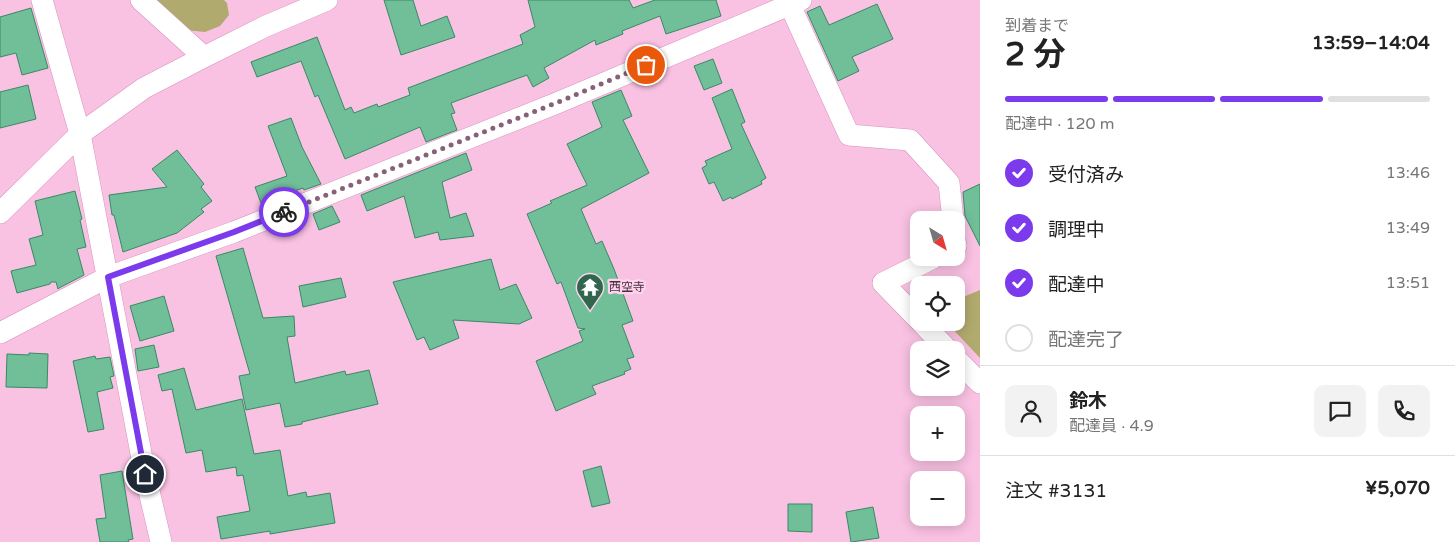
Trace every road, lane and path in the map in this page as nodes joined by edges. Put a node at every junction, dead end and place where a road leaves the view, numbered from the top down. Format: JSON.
{"nodes":[{"id":1,"x":42,"y":0,"type":"edge"},
{"id":2,"x":141,"y":0,"type":"edge"},
{"id":3,"x":327,"y":0,"type":"edge"},
{"id":4,"x":795,"y":2,"type":"edge"},
{"id":5,"x":204,"y":56,"type":"junction"},
{"id":6,"x":80,"y":134,"type":"junction"},
{"id":7,"x":952,"y":211,"type":"edge"},
{"id":8,"x":0,"y":213,"type":"edge"},
{"id":9,"x":917,"y":266,"type":"edge"},
{"id":10,"x":108,"y":277,"type":"junction"},
{"id":11,"x":910,"y":311,"type":"edge"},
{"id":12,"x":930,"y":331,"type":"edge"},
{"id":13,"x":0,"y":333,"type":"edge"},
{"id":14,"x":939,"y":341,"type":"edge"},
{"id":15,"x":965,"y":368,"type":"edge"},
{"id":16,"x":980,"y":383,"type":"edge"},
{"id":17,"x":161,"y":542,"type":"edge"}],
"edges":[{"from":1,"to":6,"type":"street"},
{"from":2,"to":5,"type":"street"},
{"from":3,"to":5,"type":"street"},
{"from":4,"to":7,"type":"street"},
{"from":4,"to":10,"type":"street"},
{"from":5,"to":6,"type":"street"},
{"from":6,"to":8,"type":"street"},
{"from":6,"to":10,"type":"street"},
{"from":9,"to":11,"type":"street"},
{"from":10,"to":13,"type":"street"},
{"from":10,"to":17,"type":"street"},
{"from":12,"to":14,"type":"street"},
{"from":15,"to":16,"type":"street"}]}
